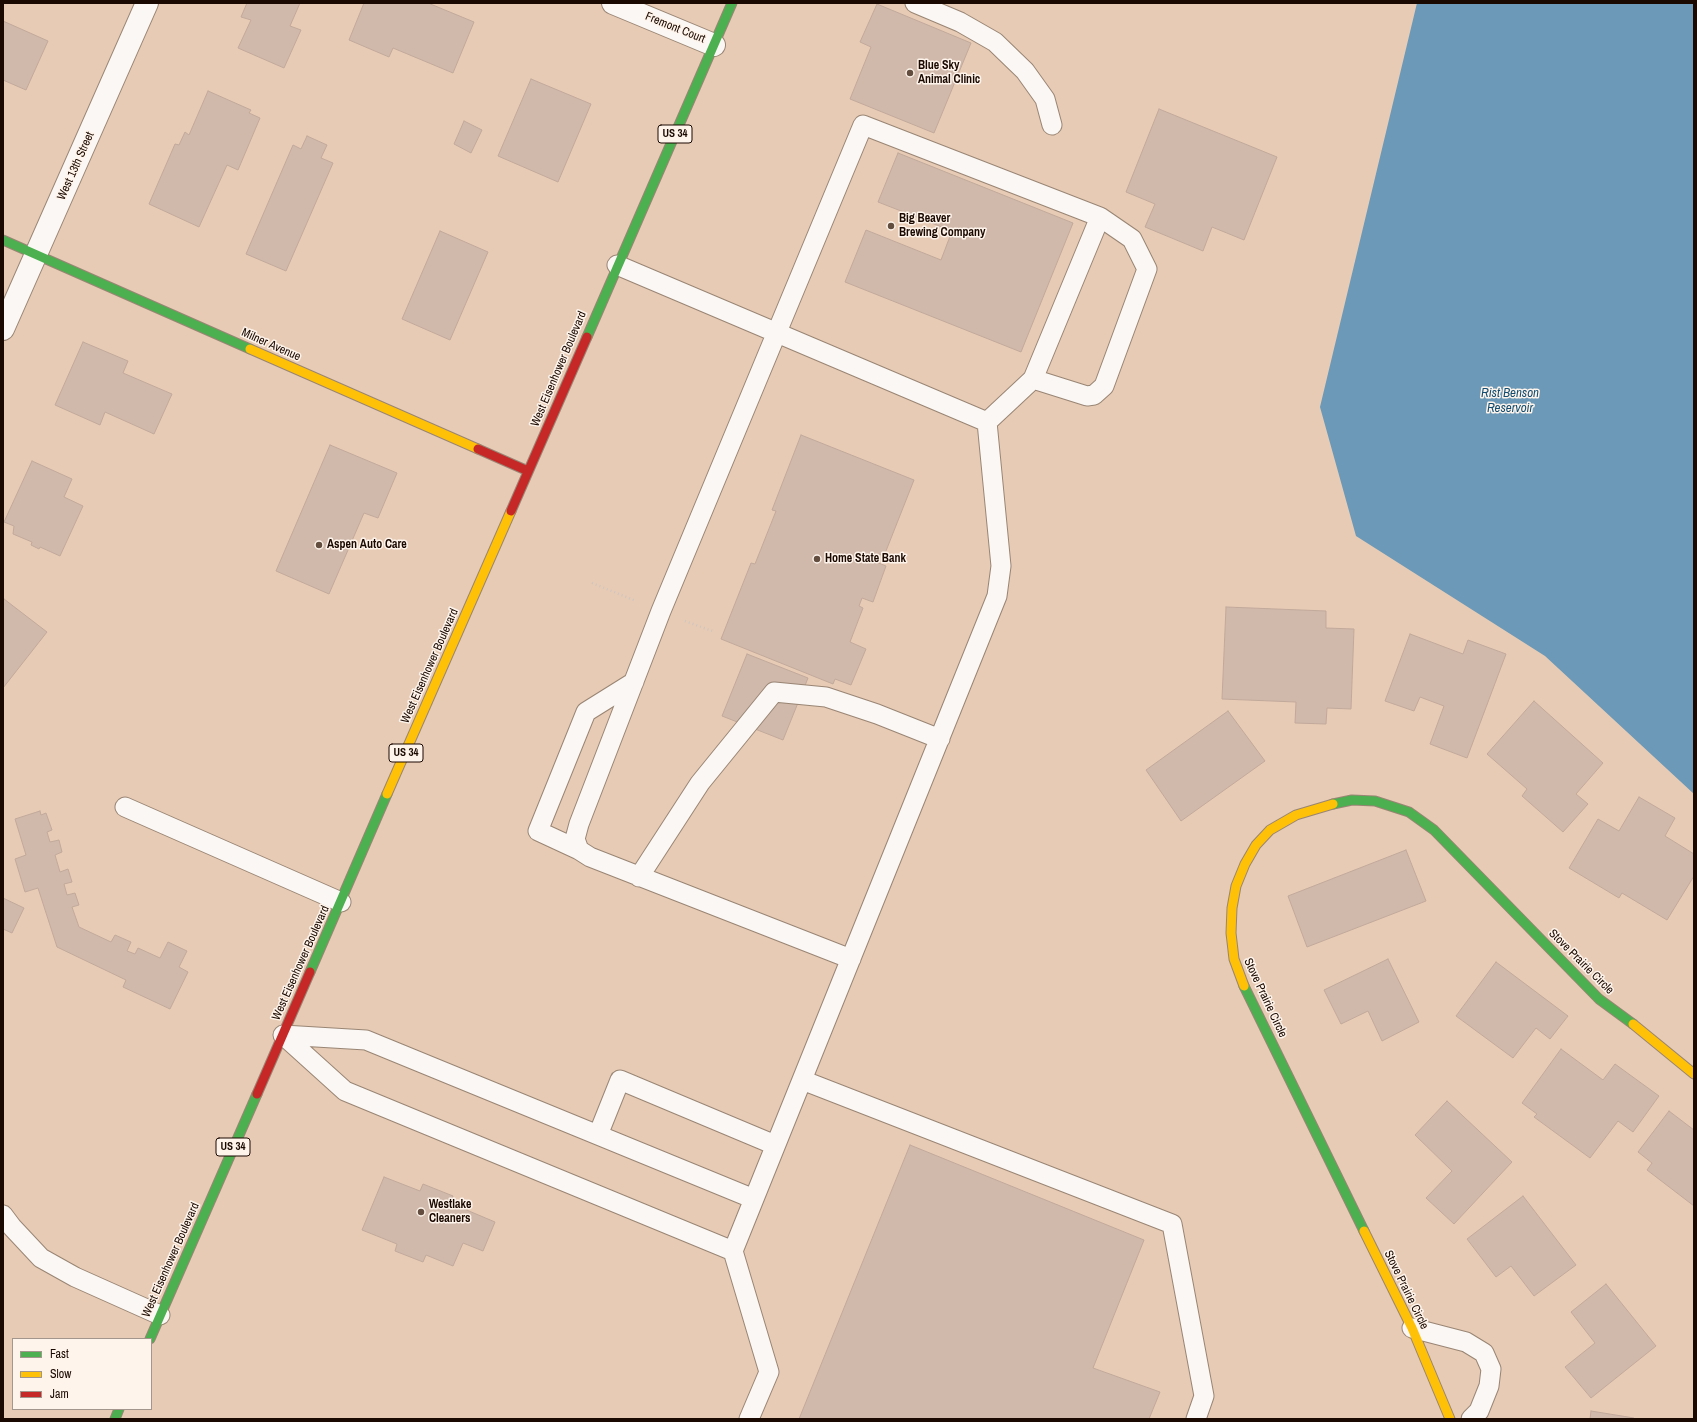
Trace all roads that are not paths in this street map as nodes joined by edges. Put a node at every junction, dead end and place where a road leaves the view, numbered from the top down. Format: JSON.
{"nodes":[{"id":1,"x":147,"y":3,"type":"edge"},
{"id":2,"x":613,"y":3,"type":"edge"},
{"id":3,"x":732,"y":3,"type":"edge"},
{"id":4,"x":915,"y":3,"type":"edge"},
{"id":5,"x":714,"y":45,"type":"junction"},
{"id":6,"x":1052,"y":125,"type":"dead end"},
{"id":7,"x":1100,"y":217,"type":"junction"},
{"id":8,"x":3,"y":240,"type":"edge"},
{"id":9,"x":37,"y":255,"type":"junction"},
{"id":10,"x":617,"y":266,"type":"junction"},
{"id":11,"x":3,"y":329,"type":"edge"},
{"id":12,"x":776,"y":333,"type":"junction"},
{"id":13,"x":1033,"y":379,"type":"junction"},
{"id":14,"x":987,"y":422,"type":"junction"},
{"id":15,"x":528,"y":471,"type":"junction"},
{"id":16,"x":634,"y":682,"type":"junction"},
{"id":17,"x":940,"y":739,"type":"junction"},
{"id":18,"x":125,"y":807,"type":"dead end"},
{"id":19,"x":579,"y":850,"type":"junction"},
{"id":20,"x":639,"y":877,"type":"junction"},
{"id":21,"x":341,"y":902,"type":"junction"},
{"id":22,"x":851,"y":959,"type":"junction"},
{"id":23,"x":283,"y":1035,"type":"junction"},
{"id":24,"x":1694,"y":1074,"type":"edge"},
{"id":25,"x":802,"y":1080,"type":"junction"},
{"id":26,"x":598,"y":1135,"type":"junction"},
{"id":27,"x":776,"y":1145,"type":"junction"},
{"id":28,"x":754,"y":1199,"type":"junction"},
{"id":29,"x":3,"y":1215,"type":"edge"},
{"id":30,"x":733,"y":1251,"type":"junction"},
{"id":31,"x":160,"y":1315,"type":"junction"},
{"id":32,"x":1412,"y":1328,"type":"junction"},
{"id":33,"x":150,"y":1338,"type":"edge"},
{"id":34,"x":749,"y":1419,"type":"edge"},
{"id":35,"x":1196,"y":1419,"type":"edge"},
{"id":36,"x":1450,"y":1419,"type":"edge"},
{"id":37,"x":1471,"y":1419,"type":"edge"}],
"edges":[{"from":1,"to":9,"type":"street","name":"West 13th Street"},
{"from":2,"to":5,"type":"street","name":"Fremont Court"},
{"from":3,"to":5,"type":"main road","name":"West Eisenhower Boulevard","number":"US 34"},
{"from":4,"to":6,"type":"lane"},
{"from":5,"to":10,"type":"main road","name":"West Eisenhower Boulevard","number":"US 34"},
{"from":7,"to":12,"type":"lane"},
{"from":7,"to":13,"type":"lane"},
{"from":7,"to":13,"type":"lane"},
{"from":8,"to":9,"type":"main road","name":"Milner Avenue"},
{"from":9,"to":11,"type":"street","name":"West 13th Street"},
{"from":9,"to":15,"type":"main road","name":"Milner Avenue"},
{"from":10,"to":12,"type":"lane"},
{"from":10,"to":15,"type":"main road","name":"West Eisenhower Boulevard","number":"US 34"},
{"from":12,"to":14,"type":"lane"},
{"from":12,"to":16,"type":"lane"},
{"from":13,"to":14,"type":"lane"},
{"from":14,"to":17,"type":"lane"},
{"from":15,"to":21,"type":"main road","name":"West Eisenhower Boulevard","number":"US 34"},
{"from":16,"to":19,"type":"lane"},
{"from":16,"to":19,"type":"lane"},
{"from":17,"to":20,"type":"lane"},
{"from":17,"to":22,"type":"lane"},
{"from":18,"to":21,"type":"lane"},
{"from":19,"to":20,"type":"lane"},
{"from":20,"to":22,"type":"lane"},
{"from":21,"to":23,"type":"main road","name":"West Eisenhower Boulevard","number":"US 34"},
{"from":22,"to":25,"type":"lane"},
{"from":23,"to":26,"type":"lane"},
{"from":23,"to":30,"type":"lane"},
{"from":23,"to":31,"type":"main road","name":"West Eisenhower Boulevard","number":"US 34"},
{"from":24,"to":32,"type":"main road","name":"Stove Prairie Circle"},
{"from":25,"to":27,"type":"lane"},
{"from":25,"to":35,"type":"lane"},
{"from":26,"to":27,"type":"lane"},
{"from":26,"to":28,"type":"lane"},
{"from":27,"to":28,"type":"lane"},
{"from":28,"to":30,"type":"lane"},
{"from":29,"to":31,"type":"lane"},
{"from":30,"to":34,"type":"lane"},
{"from":31,"to":33,"type":"main road","name":"West Eisenhower Boulevard","number":"US 34"},
{"from":32,"to":36,"type":"main road","name":"Stove Prairie Circle"},
{"from":32,"to":37,"type":"lane"}]}
